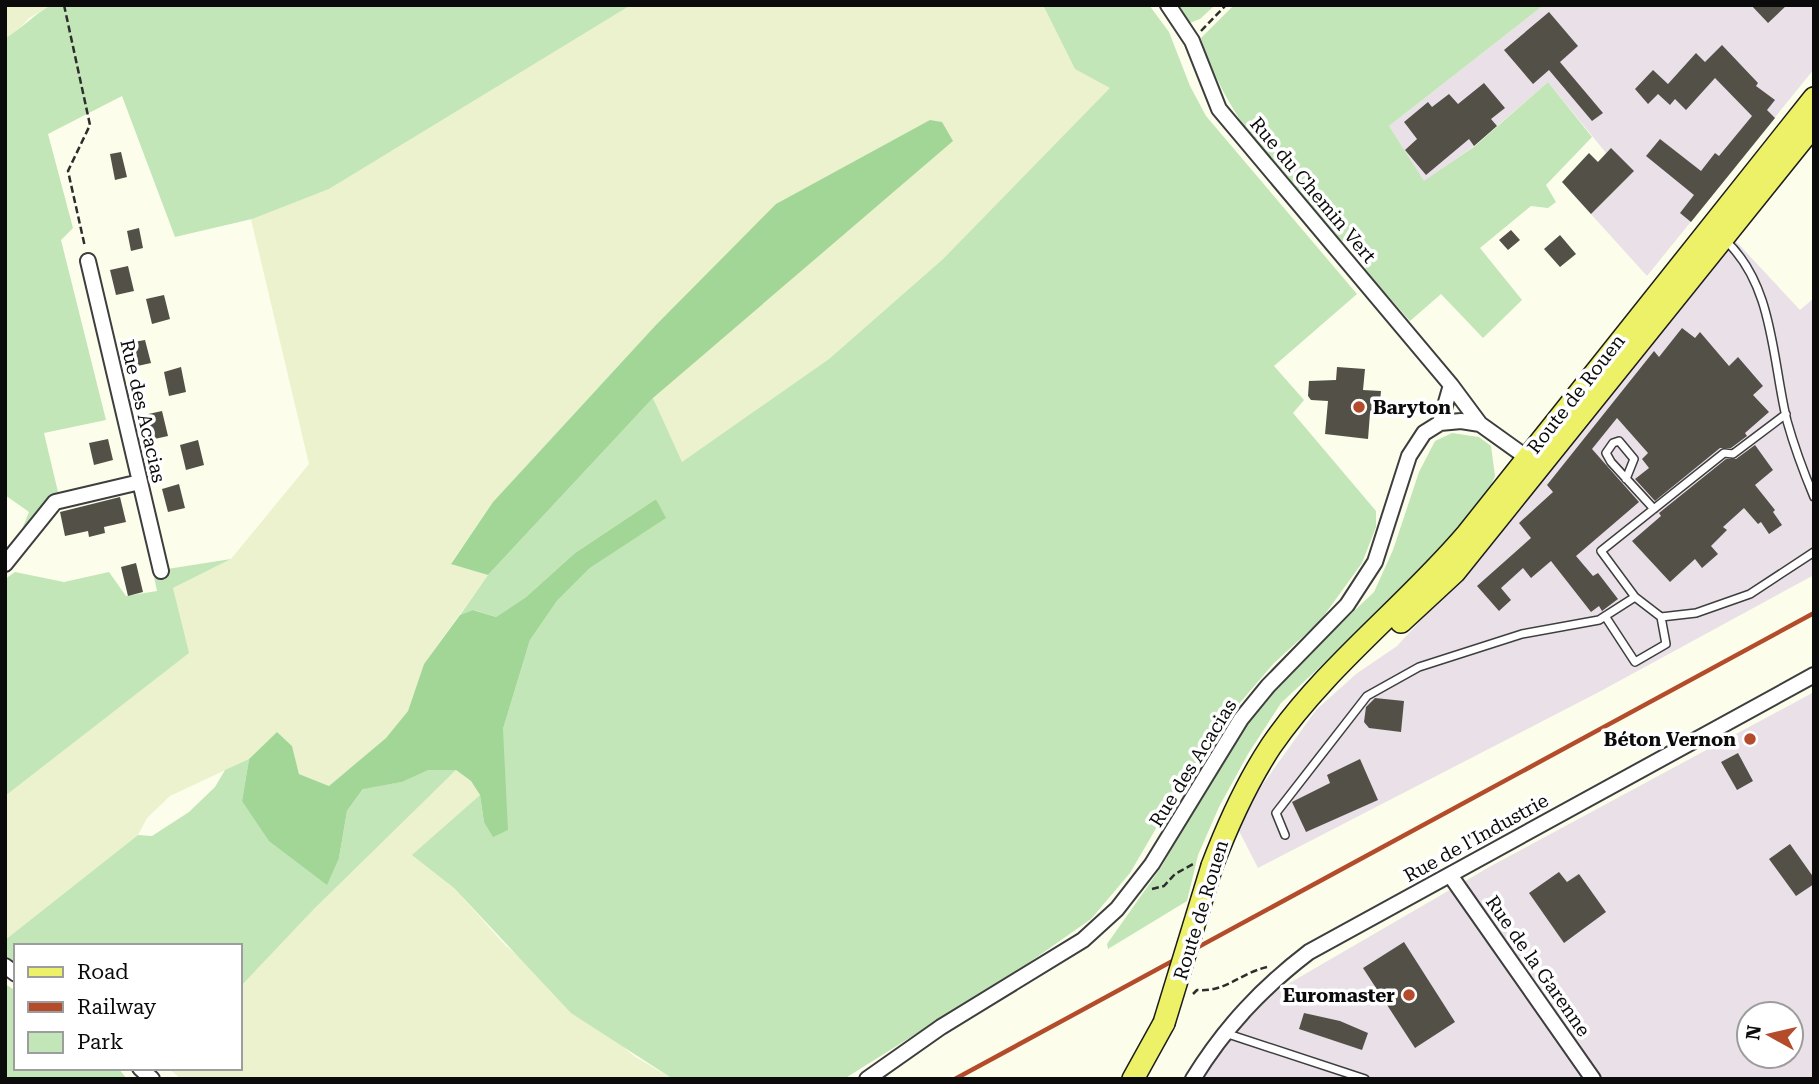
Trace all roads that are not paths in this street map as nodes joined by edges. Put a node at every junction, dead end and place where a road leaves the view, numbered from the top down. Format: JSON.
{"nodes":[{"id":1,"x":1168,"y":5,"type":"edge"},
{"id":2,"x":1814,"y":98,"type":"edge"},
{"id":3,"x":1814,"y":125,"type":"edge"},
{"id":4,"x":1717,"y":232,"type":"junction"},
{"id":5,"x":88,"y":261,"type":"road end"},
{"id":6,"x":1451,"y":385,"type":"junction"},
{"id":7,"x":1786,"y":414,"type":"junction"},
{"id":8,"x":1440,"y":423,"type":"junction"},
{"id":9,"x":1480,"y":424,"type":"junction"},
{"id":10,"x":1532,"y":462,"type":"junction"},
{"id":11,"x":1626,"y":479,"type":"junction"},
{"id":12,"x":140,"y":482,"type":"junction"},
{"id":13,"x":1814,"y":497,"type":"edge"},
{"id":14,"x":1654,"y":509,"type":"junction"},
{"id":15,"x":1814,"y":552,"type":"edge"},
{"id":16,"x":5,"y":564,"type":"edge"},
{"id":17,"x":161,"y":571,"type":"dead end"},
{"id":18,"x":1635,"y":597,"type":"junction"},
{"id":19,"x":1605,"y":616,"type":"junction"},
{"id":20,"x":1661,"y":617,"type":"junction"},
{"id":21,"x":1814,"y":675,"type":"edge"},
{"id":22,"x":1285,"y":835,"type":"dead end"},
{"id":23,"x":1450,"y":875,"type":"junction"},
{"id":24,"x":1224,"y":1033,"type":"junction"},
{"id":25,"x":867,"y":1079,"type":"edge"},
{"id":26,"x":1133,"y":1079,"type":"edge"},
{"id":27,"x":1194,"y":1079,"type":"edge"},
{"id":28,"x":1365,"y":1079,"type":"edge"},
{"id":29,"x":1593,"y":1079,"type":"edge"}],
"edges":[{"from":1,"to":6,"type":"street","name":"Rue du Chemin Vert"},
{"from":2,"to":4,"type":"main road","name":"Route de Rouen"},
{"from":3,"to":4,"type":"main road","name":"Route de Rouen"},
{"from":4,"to":7,"type":"lane"},
{"from":4,"to":10,"type":"main road","name":"Route de Rouen"},
{"from":5,"to":12,"type":"street","name":"Rue des Acacias"},
{"from":6,"to":8,"type":"street"},
{"from":6,"to":9,"type":"street","name":"Rue du Chemin Vert"},
{"from":7,"to":13,"type":"lane"},
{"from":7,"to":14,"type":"lane"},
{"from":8,"to":9,"type":"street"},
{"from":8,"to":25,"type":"street","name":"Rue des Acacias"},
{"from":9,"to":10,"type":"street","name":"Rue du Chemin Vert"},
{"from":10,"to":26,"type":"main road","name":"Route de Rouen","bridge":true},
{"from":11,"to":11,"type":"lane"},
{"from":11,"to":14,"type":"lane"},
{"from":12,"to":16,"type":"street"},
{"from":12,"to":17,"type":"street","name":"Rue des Acacias"},
{"from":14,"to":18,"type":"lane"},
{"from":15,"to":20,"type":"lane"},
{"from":18,"to":19,"type":"lane"},
{"from":18,"to":20,"type":"lane"},
{"from":19,"to":20,"type":"lane"},
{"from":19,"to":22,"type":"lane"},
{"from":21,"to":23,"type":"street","name":"Rue de l'Industrie"},
{"from":23,"to":24,"type":"street","name":"Rue de l'Industrie"},
{"from":23,"to":29,"type":"street","name":"Rue de la Garenne"},
{"from":24,"to":27,"type":"street","name":"Rue de l'Industrie"},
{"from":24,"to":28,"type":"lane"}]}
